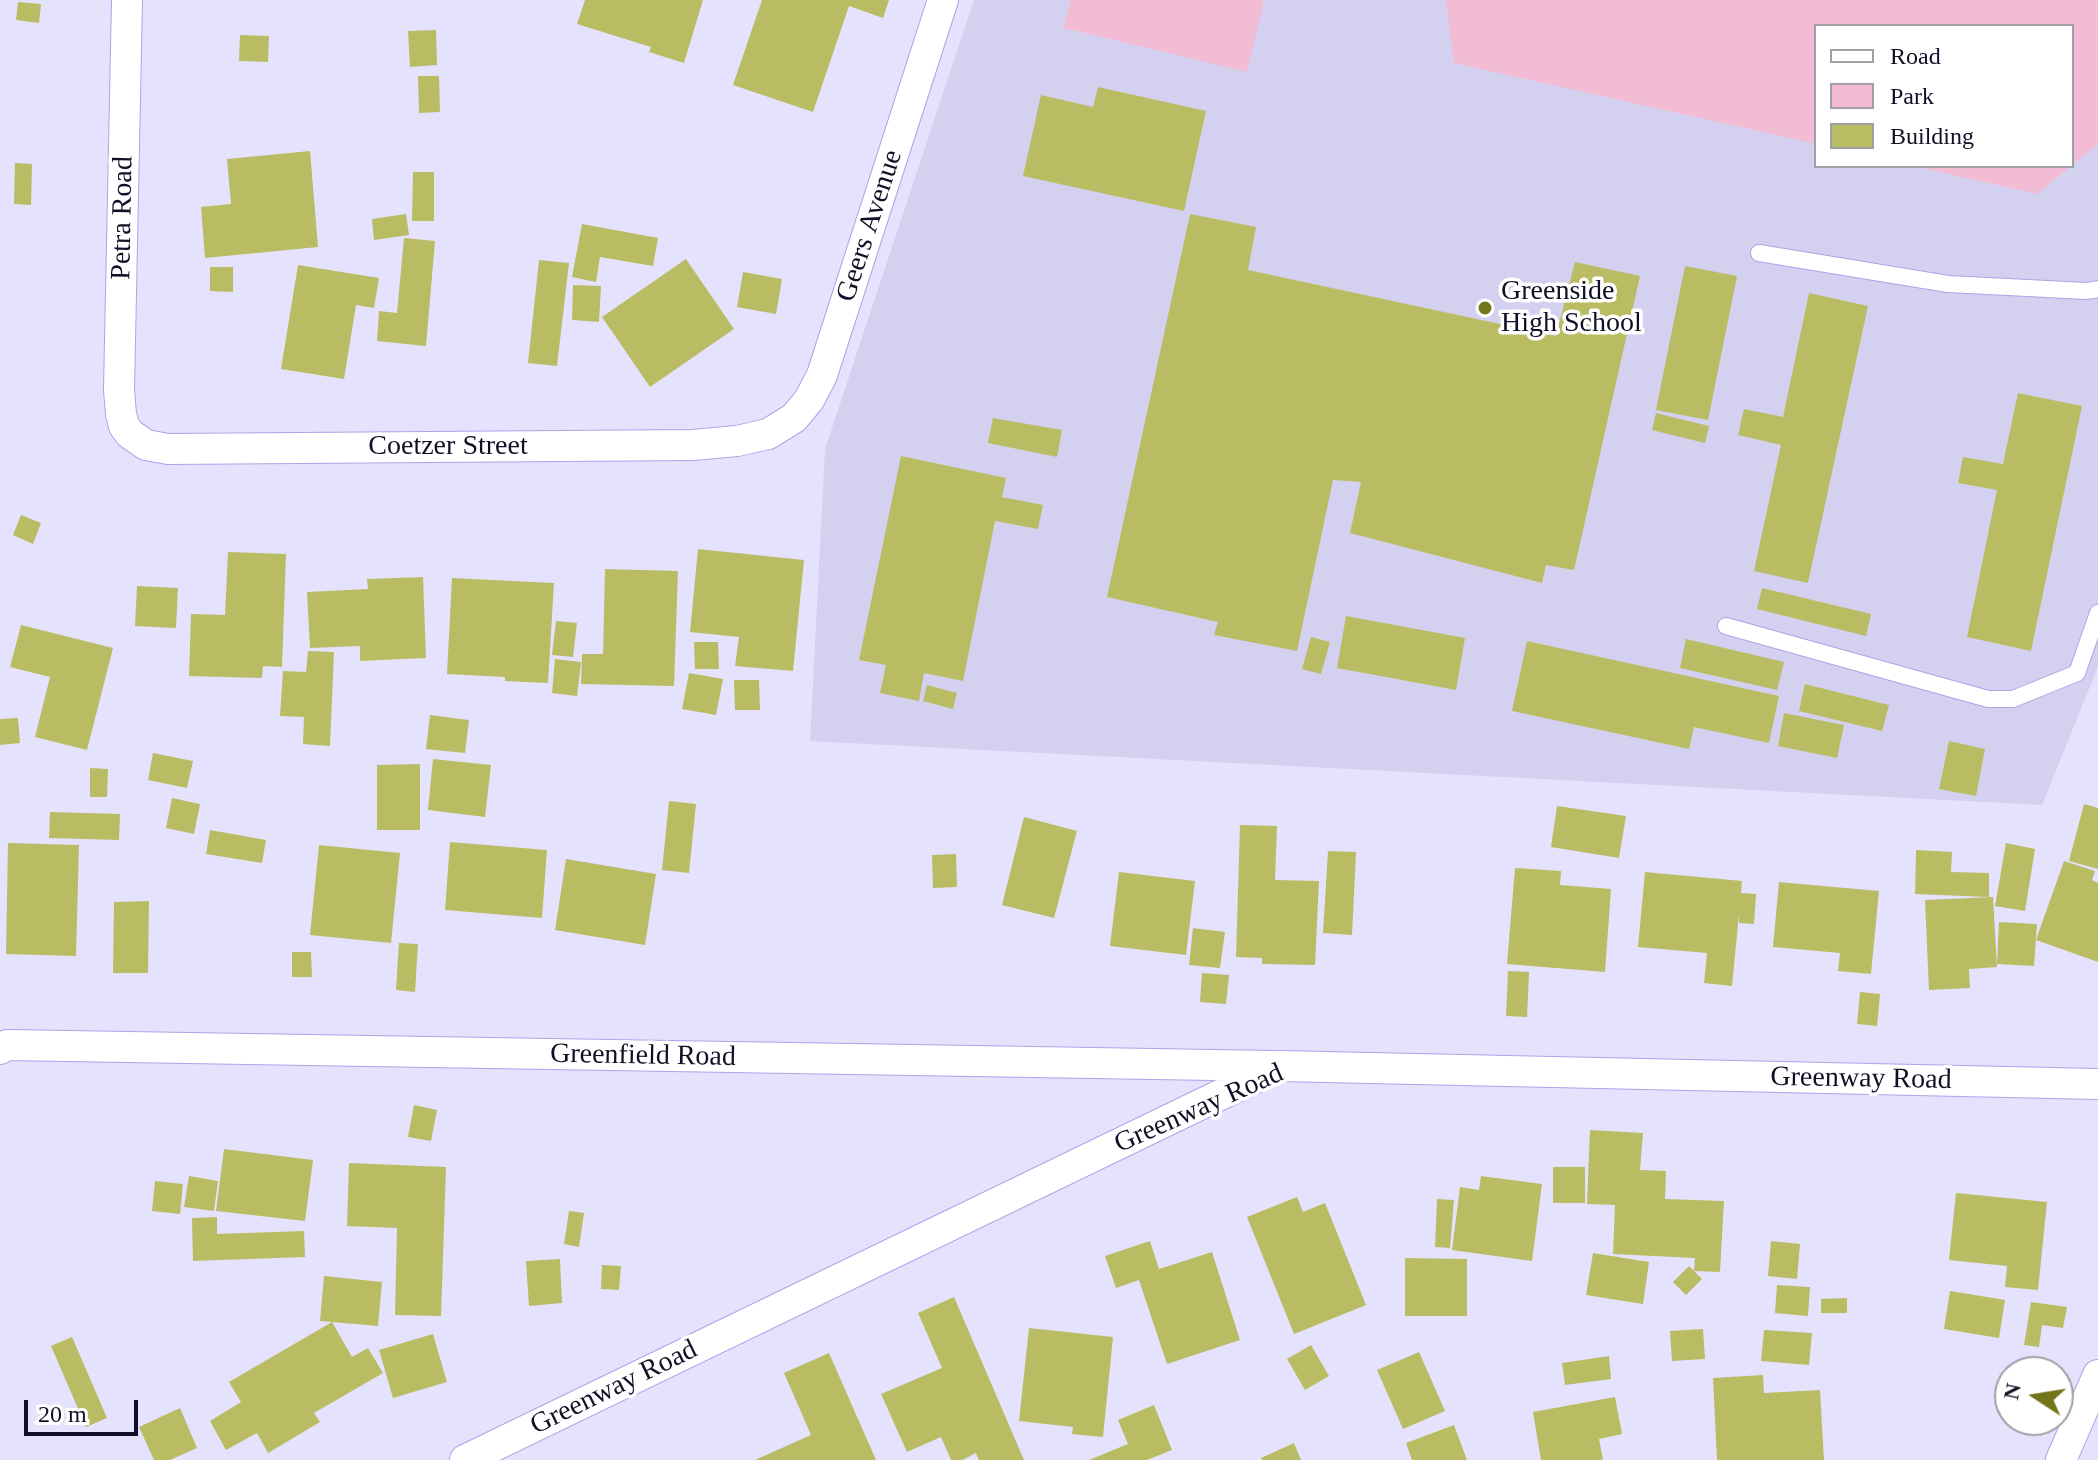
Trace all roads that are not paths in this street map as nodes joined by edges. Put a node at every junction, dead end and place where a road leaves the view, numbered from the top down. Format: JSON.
{"nodes":[{"id":1,"x":127,"y":0,"type":"edge"},
{"id":2,"x":943,"y":0,"type":"edge"},
{"id":3,"x":1759,"y":253,"type":"dead end"},
{"id":4,"x":2098,"y":289,"type":"edge"},
{"id":5,"x":130,"y":434,"type":"joint"},
{"id":6,"x":768,"y":434,"type":"joint"},
{"id":7,"x":2098,"y":613,"type":"edge"},
{"id":8,"x":1726,"y":626,"type":"dead end"},
{"id":9,"x":2,"y":1046,"type":"edge"},
{"id":10,"x":1280,"y":1066,"type":"junction"},
{"id":11,"x":2098,"y":1084,"type":"edge"},
{"id":12,"x":2098,"y":1375,"type":"edge"},
{"id":13,"x":465,"y":1460,"type":"edge"},
{"id":14,"x":2061,"y":1460,"type":"edge"}],
"edges":[{"from":1,"to":5,"type":"street","name":"Petra Road"},
{"from":2,"to":6,"type":"street","name":"Geers Avenue"},
{"from":3,"to":4,"type":"lane"},
{"from":5,"to":6,"type":"street","name":"Coetzer Street"},
{"from":7,"to":8,"type":"lane"},
{"from":9,"to":10,"type":"street","name":"Greenfield Road"},
{"from":10,"to":11,"type":"street","name":"Greenway Road"},
{"from":10,"to":13,"type":"street","name":"Greenway Road"},
{"from":12,"to":14,"type":"street"}]}
